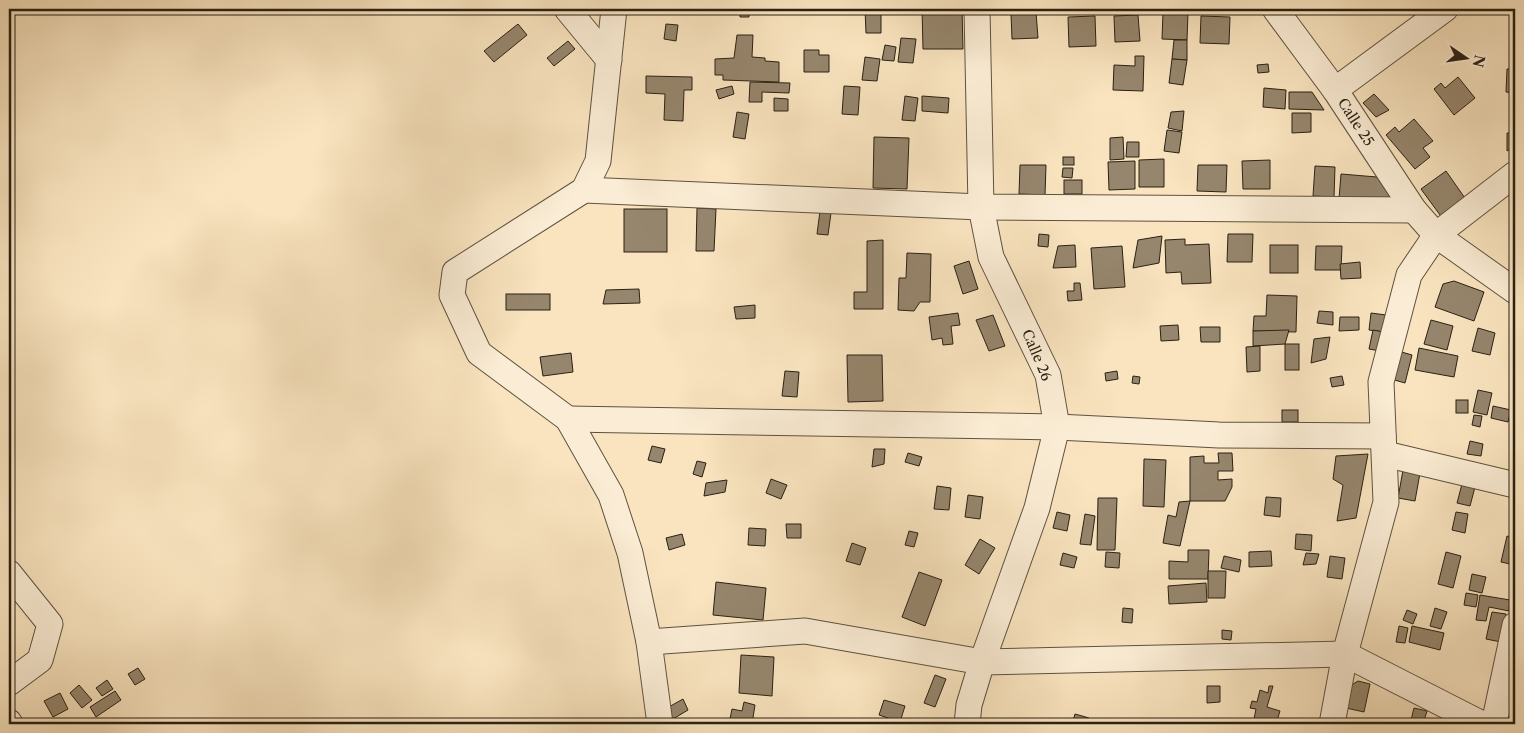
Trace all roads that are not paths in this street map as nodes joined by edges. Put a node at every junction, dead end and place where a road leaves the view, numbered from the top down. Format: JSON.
{"nodes":[{"id":1,"x":567,"y":9,"type":"edge"},
{"id":2,"x":614,"y":9,"type":"edge"},
{"id":3,"x":977,"y":9,"type":"edge"},
{"id":4,"x":1275,"y":9,"type":"edge"},
{"id":5,"x":1445,"y":9,"type":"edge"},
{"id":6,"x":609,"y":60,"type":"junction"},
{"id":7,"x":1335,"y":90,"type":"junction"},
{"id":8,"x":1515,"y":174,"type":"edge"},
{"id":9,"x":584,"y":190,"type":"junction"},
{"id":10,"x":981,"y":207,"type":"junction"},
{"id":11,"x":1414,"y":210,"type":"junction"},
{"id":12,"x":1436,"y":235,"type":"junction"},
{"id":13,"x":1515,"y":291,"type":"edge"},
{"id":14,"x":568,"y":419,"type":"junction"},
{"id":15,"x":1057,"y":427,"type":"junction"},
{"id":16,"x":1384,"y":445,"type":"junction"},
{"id":17,"x":1515,"y":485,"type":"edge"},
{"id":18,"x":9,"y":573,"type":"edge"},
{"id":19,"x":1515,"y":625,"type":"edge"},
{"id":20,"x":649,"y":642,"type":"junction"},
{"id":21,"x":1345,"y":654,"type":"junction"},
{"id":22,"x":982,"y":662,"type":"junction"},
{"id":23,"x":9,"y":683,"type":"edge"},
{"id":24,"x":660,"y":724,"type":"edge"},
{"id":25,"x":967,"y":724,"type":"edge"},
{"id":26,"x":1332,"y":724,"type":"edge"},
{"id":27,"x":1482,"y":724,"type":"edge"},
{"id":28,"x":1494,"y":724,"type":"edge"}],
"edges":[{"from":1,"to":6,"type":"street"},
{"from":2,"to":6,"type":"street"},
{"from":3,"to":10,"type":"street","name":"Calle 26"},
{"from":4,"to":7,"type":"street","name":"Calle 25"},
{"from":5,"to":7,"type":"street"},
{"from":6,"to":9,"type":"street"},
{"from":7,"to":11,"type":"street","name":"Calle 25"},
{"from":8,"to":12,"type":"street"},
{"from":9,"to":10,"type":"street"},
{"from":9,"to":14,"type":"street"},
{"from":10,"to":11,"type":"street"},
{"from":10,"to":15,"type":"street","name":"Calle 26"},
{"from":11,"to":12,"type":"street","name":"Calle 25"},
{"from":12,"to":13,"type":"street","name":"Calle 25"},
{"from":12,"to":16,"type":"street"},
{"from":14,"to":15,"type":"street"},
{"from":14,"to":20,"type":"street"},
{"from":15,"to":16,"type":"street"},
{"from":15,"to":22,"type":"street","name":"Calle 26"},
{"from":16,"to":17,"type":"street"},
{"from":16,"to":21,"type":"street"},
{"from":18,"to":23,"type":"street"},
{"from":19,"to":28,"type":"street"},
{"from":20,"to":22,"type":"street"},
{"from":20,"to":24,"type":"street"},
{"from":21,"to":22,"type":"street"},
{"from":21,"to":26,"type":"street"},
{"from":21,"to":27,"type":"street"},
{"from":22,"to":25,"type":"street","name":"Calle 26"}]}
